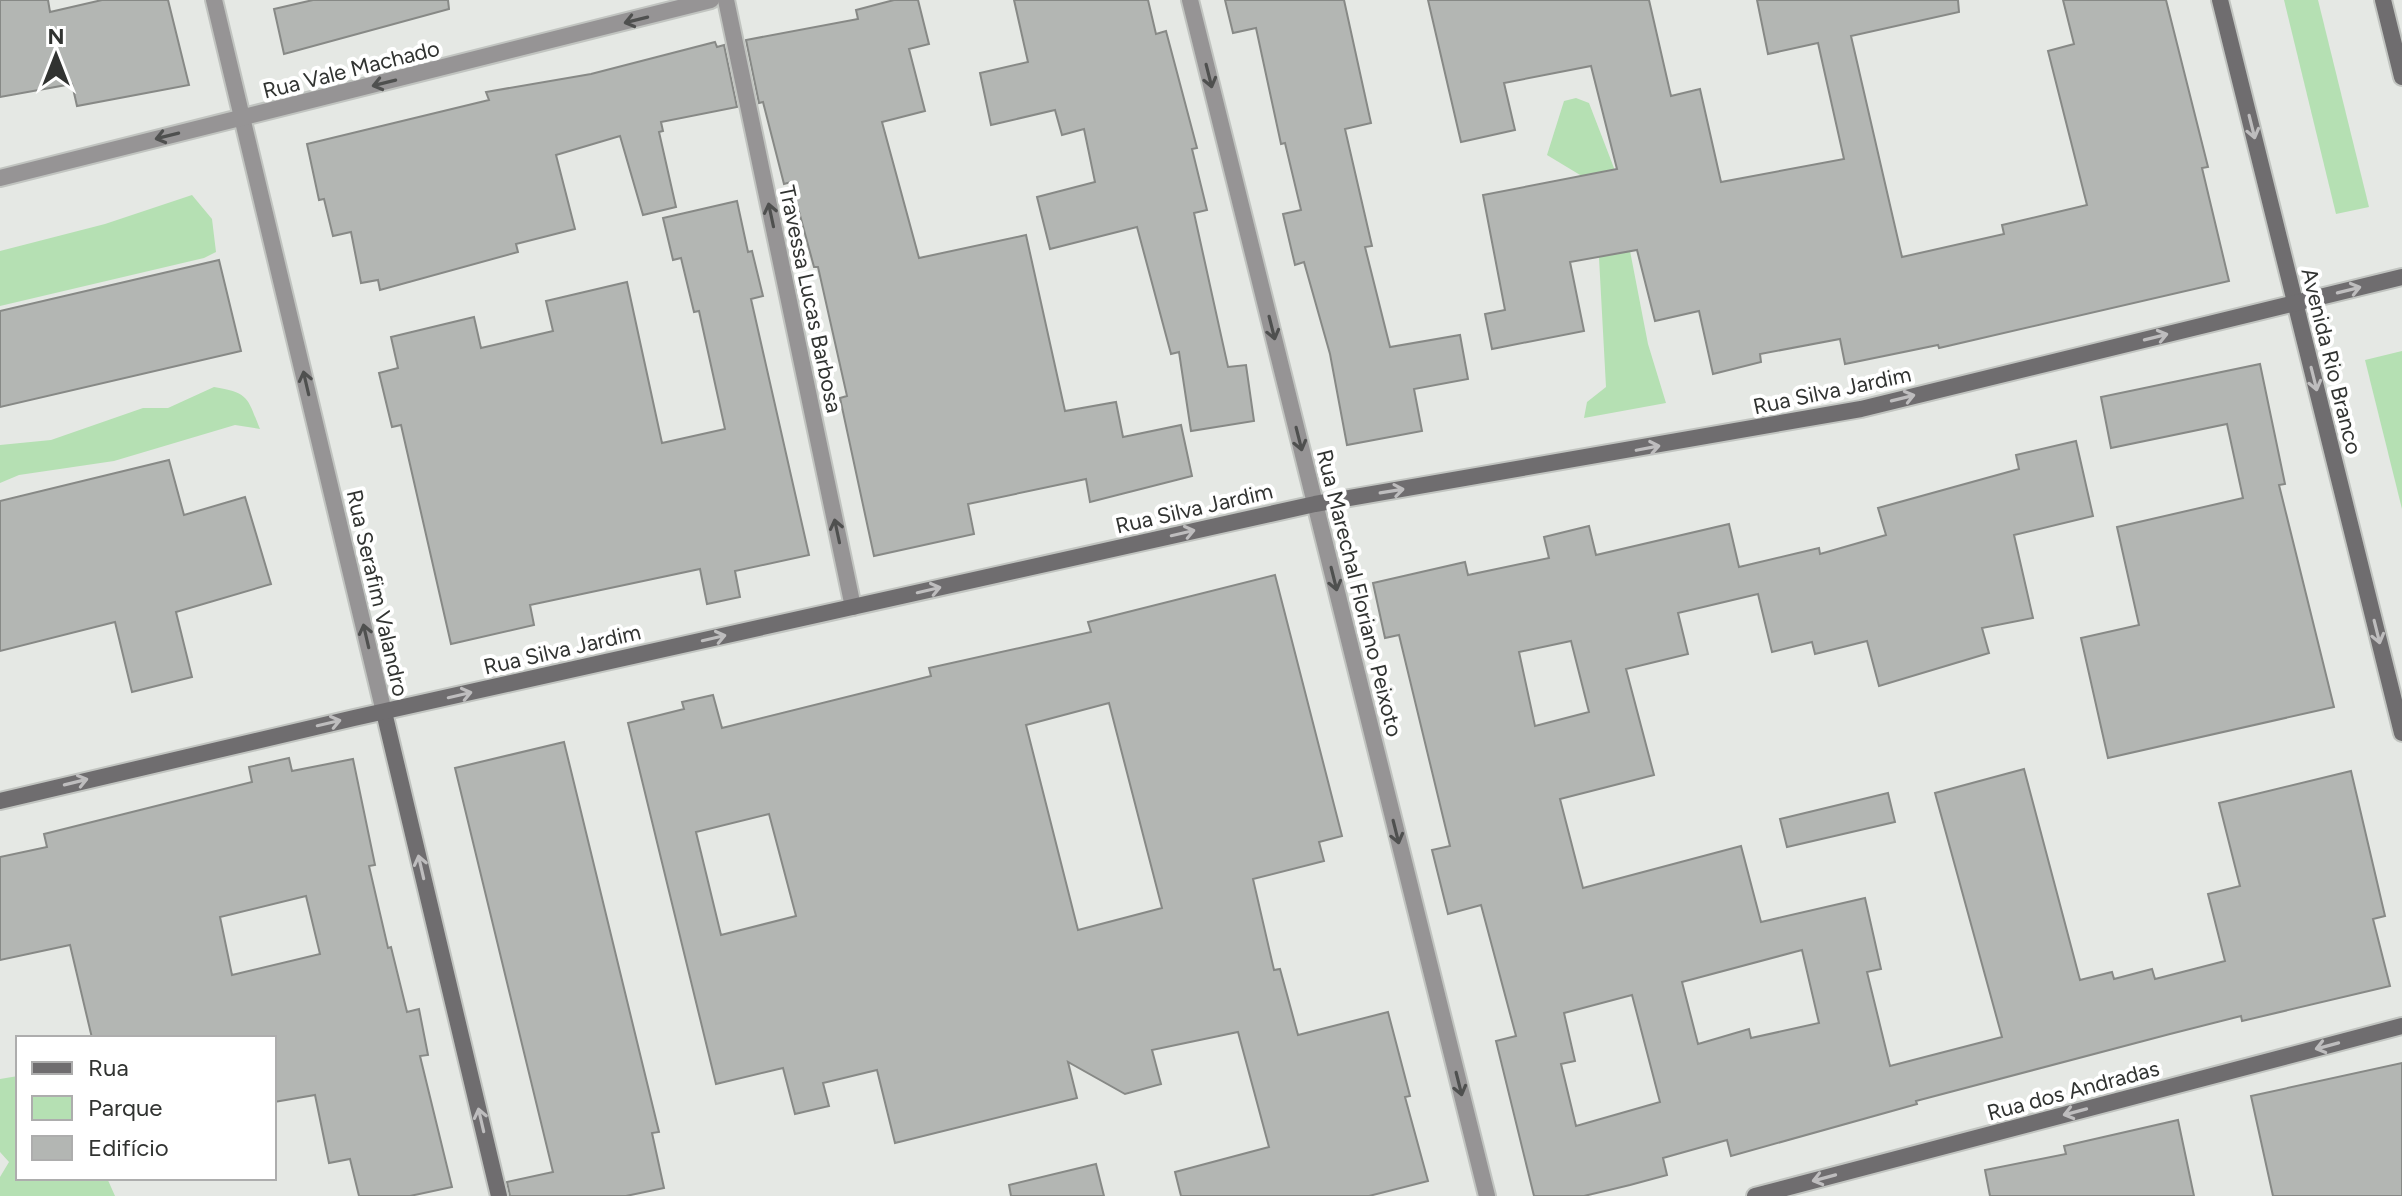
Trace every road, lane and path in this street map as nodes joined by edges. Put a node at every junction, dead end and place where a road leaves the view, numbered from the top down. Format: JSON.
{"nodes":[{"id":1,"x":214,"y":0,"type":"edge"},
{"id":2,"x":711,"y":0,"type":"edge"},
{"id":3,"x":726,"y":0,"type":"edge"},
{"id":4,"x":1190,"y":0,"type":"edge"},
{"id":5,"x":2220,"y":0,"type":"edge"},
{"id":6,"x":2383,"y":0,"type":"edge"},
{"id":7,"x":2402,"y":77,"type":"edge"},
{"id":8,"x":243,"y":118,"type":"junction"},
{"id":9,"x":0,"y":178,"type":"edge"},
{"id":10,"x":2402,"y":277,"type":"edge"},
{"id":11,"x":2295,"y":304,"type":"junction"},
{"id":12,"x":1315,"y":504,"type":"junction"},
{"id":13,"x":853,"y":607,"type":"junction"},
{"id":14,"x":384,"y":712,"type":"junction"},
{"id":15,"x":2402,"y":733,"type":"edge"},
{"id":16,"x":0,"y":801,"type":"edge"},
{"id":17,"x":2402,"y":1026,"type":"edge"},
{"id":18,"x":499,"y":1196,"type":"edge"},
{"id":19,"x":1487,"y":1196,"type":"edge"},
{"id":20,"x":1755,"y":1196,"type":"edge"}],
"edges":[{"from":1,"to":8,"type":"street","name":"Rua Serafim Valandro"},
{"from":2,"to":8,"type":"street","name":"Rua Vale Machado","one_way":true},
{"from":13,"to":3,"type":"street","name":"Travessa Lucas Barbosa","one_way":true},
{"from":4,"to":12,"type":"street","name":"Rua Marechal Floriano Peixoto","one_way":true},
{"from":5,"to":11,"type":"street","name":"Avenida Rio Branco","one_way":true},
{"from":6,"to":7,"type":"street"},
{"from":8,"to":9,"type":"street","name":"Rua Vale Machado","one_way":true},
{"from":14,"to":8,"type":"street","name":"Rua Serafim Valandro","one_way":true},
{"from":11,"to":10,"type":"street","name":"Rua Silva Jardim","one_way":true},
{"from":12,"to":11,"type":"street","name":"Rua Silva Jardim","one_way":true},
{"from":11,"to":15,"type":"street","name":"Avenida Rio Branco","one_way":true},
{"from":13,"to":12,"type":"street","name":"Rua Silva Jardim","one_way":true},
{"from":12,"to":19,"type":"street","name":"Rua Marechal Floriano Peixoto","one_way":true},
{"from":14,"to":13,"type":"street","name":"Rua Silva Jardim","one_way":true},
{"from":16,"to":14,"type":"street","name":"Rua Silva Jardim","one_way":true},
{"from":18,"to":14,"type":"street","name":"Rua Serafim Valandro","one_way":true},
{"from":17,"to":20,"type":"street","name":"Rua dos Andradas","one_way":true}]}
